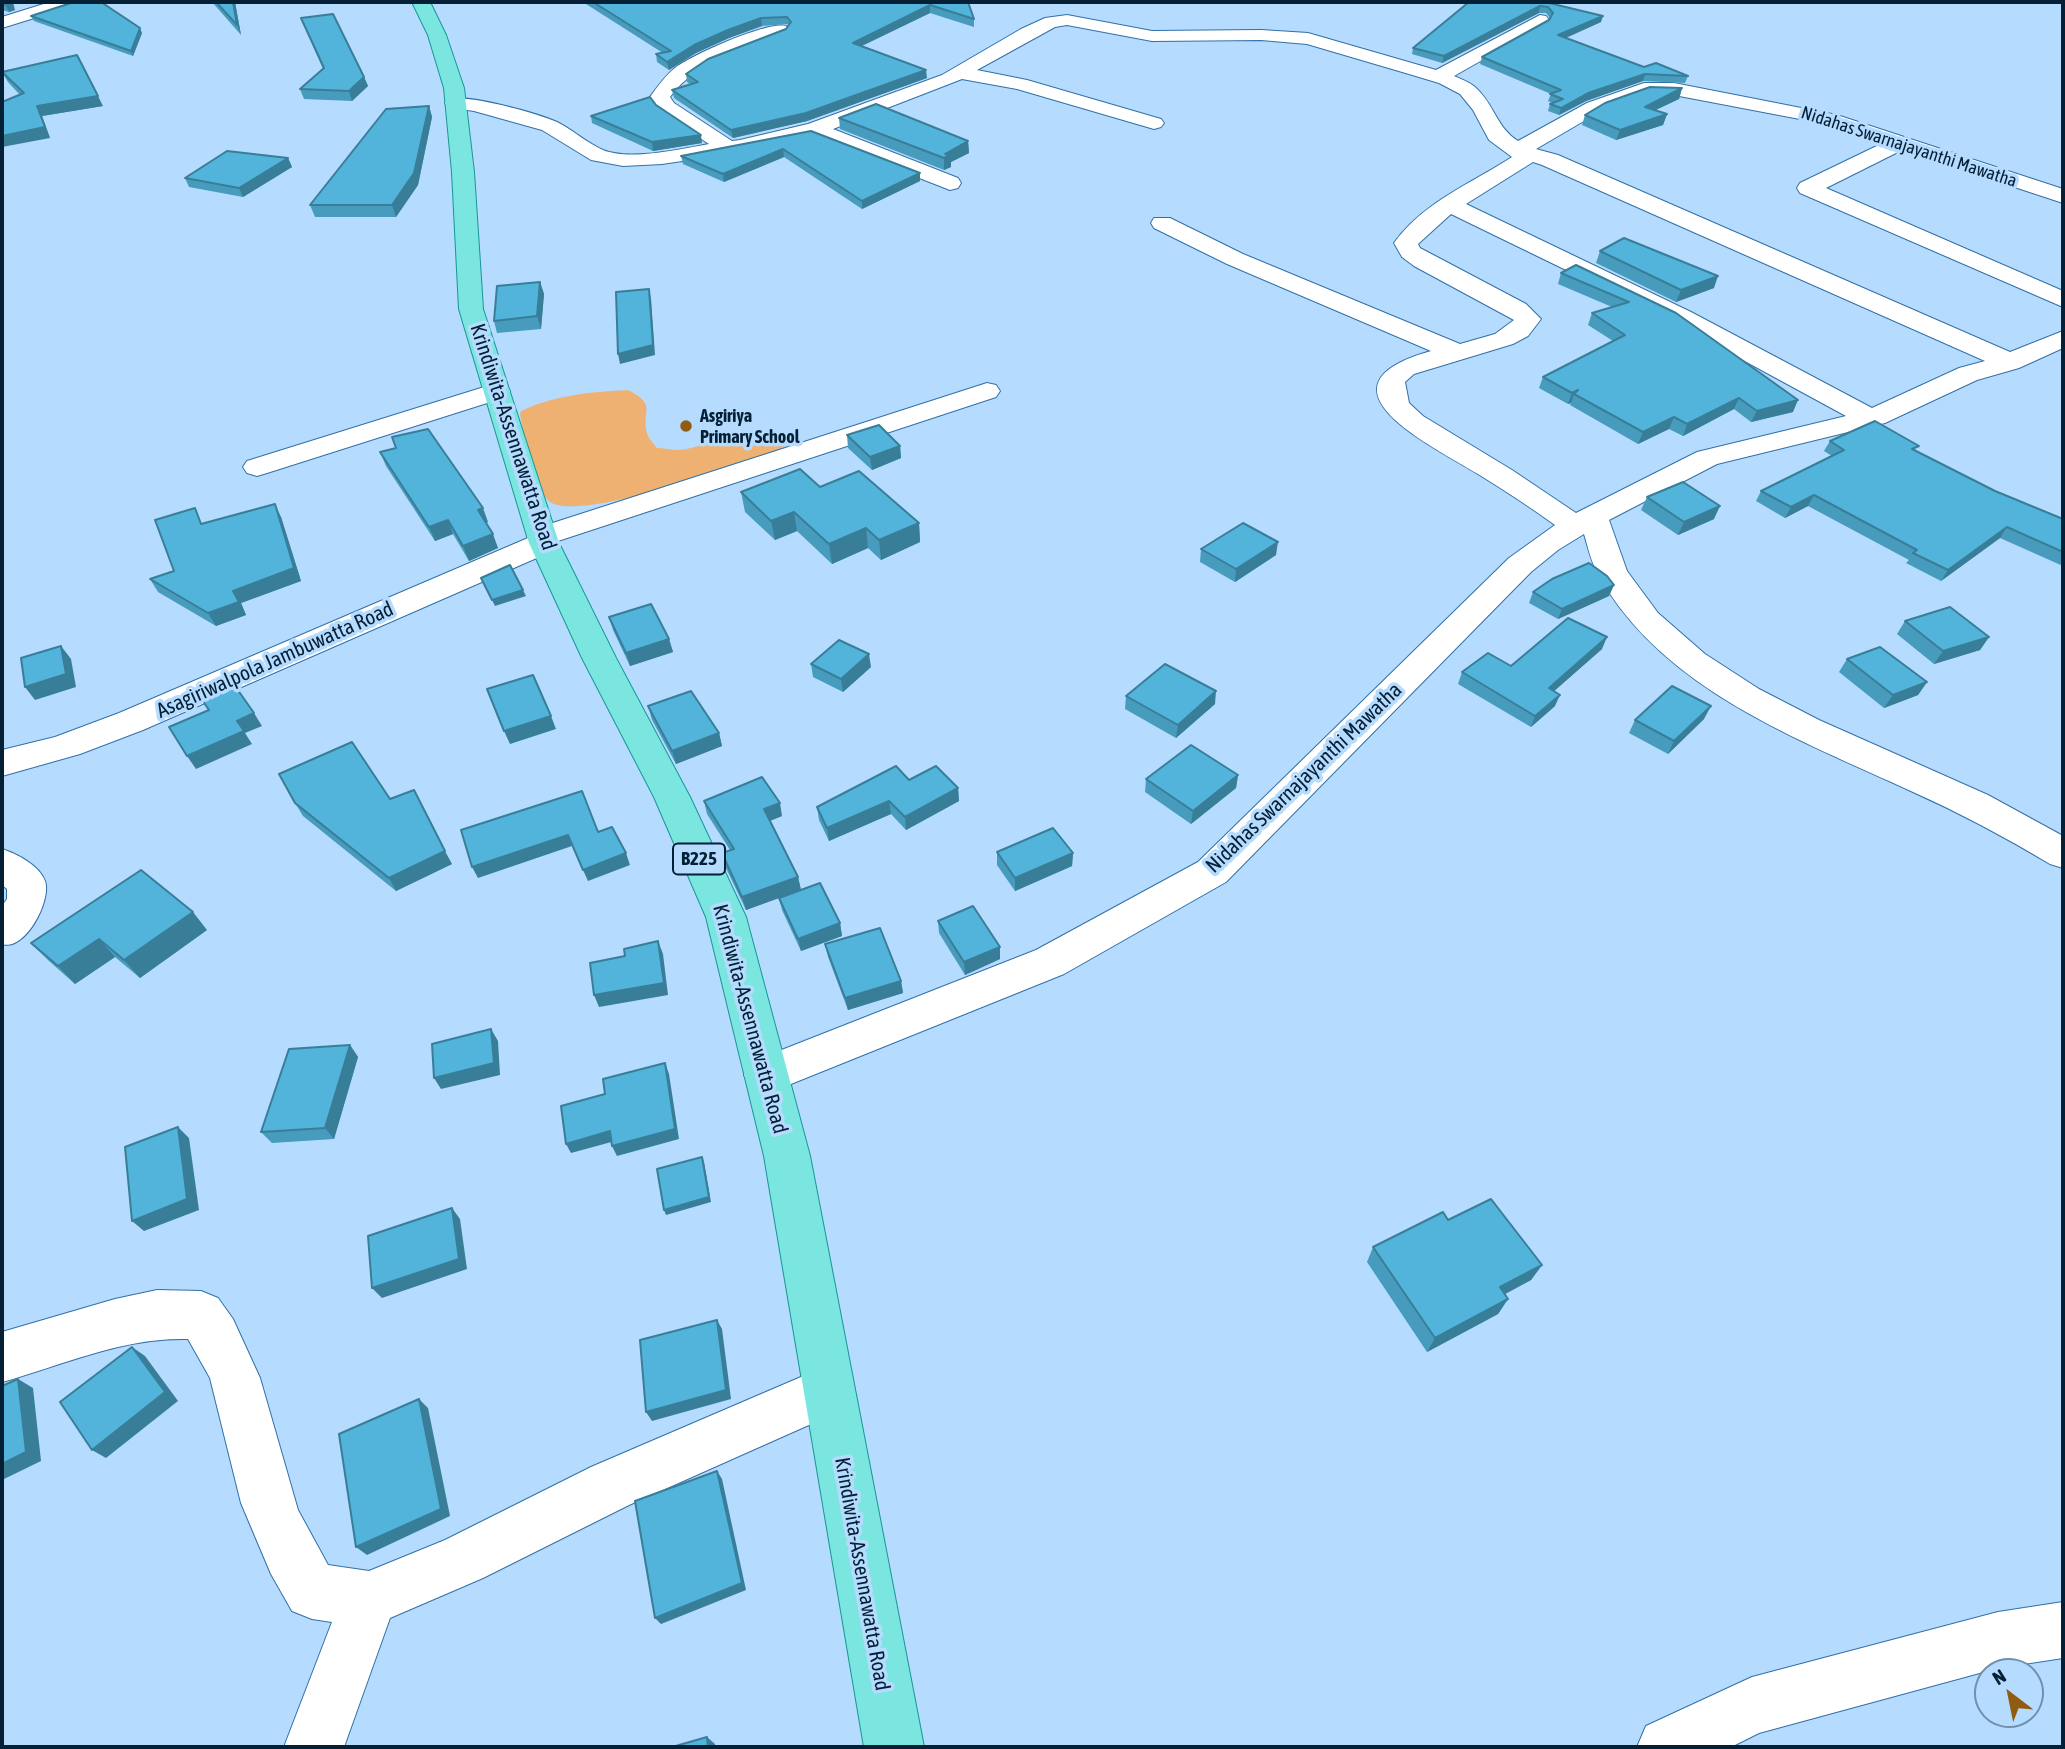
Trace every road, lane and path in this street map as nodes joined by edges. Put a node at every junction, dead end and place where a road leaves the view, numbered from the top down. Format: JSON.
{"nodes":[{"id":1,"x":67,"y":2,"type":"edge"},
{"id":2,"x":421,"y":2,"type":"edge"},
{"id":3,"x":1539,"y":20,"type":"edge"},
{"id":4,"x":2,"y":23,"type":"edge"},
{"id":5,"x":780,"y":30,"type":"edge"},
{"id":6,"x":959,"y":73,"type":"junction"},
{"id":7,"x":1438,"y":77,"type":"junction"},
{"id":8,"x":455,"y":103,"type":"junction"},
{"id":9,"x":1154,"y":123,"type":"dead end"},
{"id":10,"x":814,"y":129,"type":"junction"},
{"id":11,"x":1902,"y":142,"type":"junction"},
{"id":12,"x":729,"y":148,"type":"junction"},
{"id":13,"x":1518,"y":150,"type":"junction"},
{"id":14,"x":950,"y":183,"type":"dead end"},
{"id":15,"x":2063,"y":196,"type":"edge"},
{"id":16,"x":1451,"y":205,"type":"junction"},
{"id":17,"x":1162,"y":223,"type":"dead end"},
{"id":18,"x":2063,"y":300,"type":"edge"},
{"id":19,"x":2063,"y":339,"type":"edge"},
{"id":20,"x":1458,"y":353,"type":"junction"},
{"id":21,"x":2010,"y":362,"type":"junction"},
{"id":22,"x":497,"y":391,"type":"junction"},
{"id":23,"x":987,"y":391,"type":"dead end"},
{"id":24,"x":1870,"y":418,"type":"junction"},
{"id":25,"x":257,"y":467,"type":"dead end"},
{"id":26,"x":1584,"y":521,"type":"junction"},
{"id":27,"x":543,"y":539,"type":"junction"},
{"id":28,"x":2,"y":763,"type":"edge"},
{"id":29,"x":2063,"y":855,"type":"edge"},
{"id":30,"x":2,"y":864,"type":"edge"},
{"id":31,"x":7,"y":930,"type":"dead end"},
{"id":32,"x":766,"y":1075,"type":"junction"},
{"id":33,"x":2,"y":1357,"type":"edge"},
{"id":34,"x":829,"y":1390,"type":"junction"},
{"id":35,"x":369,"y":1599,"type":"junction"},
{"id":36,"x":2063,"y":1630,"type":"edge"},
{"id":37,"x":314,"y":1747,"type":"edge"},
{"id":38,"x":894,"y":1747,"type":"edge"},
{"id":39,"x":1667,"y":1747,"type":"edge"}],
"edges":[{"from":1,"to":4,"type":"street"},
{"from":2,"to":8,"type":"main road","name":"Krindiwita-Assennawatta Road","number":"B225"},
{"from":3,"to":7,"type":"street"},
{"from":5,"to":12,"type":"street"},
{"from":6,"to":7,"type":"street"},
{"from":6,"to":9,"type":"street"},
{"from":6,"to":10,"type":"street"},
{"from":7,"to":13,"type":"street"},
{"from":8,"to":12,"type":"street"},
{"from":8,"to":22,"type":"main road","name":"Krindiwita-Assennawatta Road","number":"B225"},
{"from":10,"to":12,"type":"street"},
{"from":10,"to":14,"type":"street"},
{"from":11,"to":13,"type":"street","name":"Nidahas Swarnajayanthi Mawatha"},
{"from":11,"to":15,"type":"street","name":"Nidahas Swarnajayanthi Mawatha"},
{"from":11,"to":18,"type":"street"},
{"from":13,"to":16,"type":"street","name":"Nidahas Swarnajayanthi Mawatha"},
{"from":13,"to":21,"type":"street"},
{"from":16,"to":20,"type":"street","name":"Nidahas Swarnajayanthi Mawatha"},
{"from":16,"to":24,"type":"street"},
{"from":17,"to":20,"type":"street"},
{"from":19,"to":21,"type":"street","name":"Nidahas Swarnajayanthi Mawatha"},
{"from":20,"to":26,"type":"street","name":"Nidahas Swarnajayanthi Mawatha"},
{"from":21,"to":24,"type":"street","name":"Nidahas Swarnajayanthi Mawatha"},
{"from":22,"to":25,"type":"street"},
{"from":22,"to":27,"type":"main road","name":"Krindiwita-Assennawatta Road","number":"B225"},
{"from":23,"to":27,"type":"street","name":"Asagiriwalpola Jambuwatta Road"},
{"from":24,"to":26,"type":"street","name":"Nidahas Swarnajayanthi Mawatha"},
{"from":26,"to":29,"type":"street"},
{"from":26,"to":32,"type":"street","name":"Nidahas Swarnajayanthi Mawatha"},
{"from":27,"to":28,"type":"street","name":"Asagiriwalpola Jambuwatta Road"},
{"from":27,"to":32,"type":"main road","name":"Krindiwita-Assennawatta Road","number":"B225"},
{"from":30,"to":31,"type":"street"},
{"from":32,"to":34,"type":"main road","name":"Krindiwita-Assennawatta Road","number":"B225"},
{"from":33,"to":35,"type":"street"},
{"from":34,"to":35,"type":"street"},
{"from":34,"to":38,"type":"main road","name":"Krindiwita-Assennawatta Road","number":"B225"},
{"from":35,"to":37,"type":"street"},
{"from":36,"to":39,"type":"street"}]}
